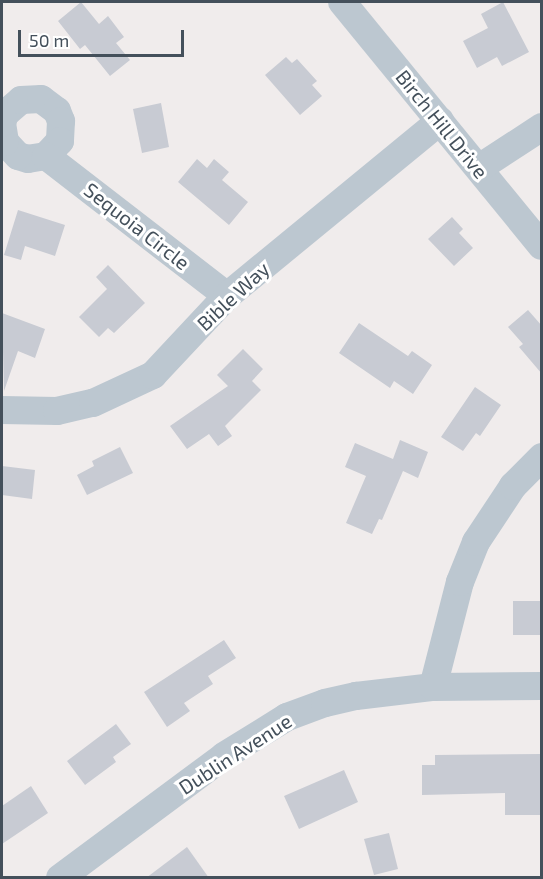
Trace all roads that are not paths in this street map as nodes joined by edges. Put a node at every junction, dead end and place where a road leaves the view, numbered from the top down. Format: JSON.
{"nodes":[{"id":1,"x":342,"y":2,"type":"edge"},
{"id":2,"x":440,"y":121,"type":"junction"},
{"id":3,"x":542,"y":127,"type":"edge"},
{"id":4,"x":46,"y":156,"type":"dead end"},
{"id":5,"x":479,"y":168,"type":"junction"},
{"id":6,"x":542,"y":246,"type":"edge"},
{"id":7,"x":227,"y":296,"type":"junction"},
{"id":8,"x":2,"y":410,"type":"edge"},
{"id":9,"x":542,"y":457,"type":"edge"},
{"id":10,"x":542,"y":686,"type":"edge"},
{"id":11,"x":433,"y":687,"type":"junction"},
{"id":12,"x":60,"y":878,"type":"edge"}],
"edges":[{"from":1,"to":2,"type":"street","name":"Birch Hill Drive"},
{"from":2,"to":5,"type":"street","name":"Birch Hill Drive"},
{"from":2,"to":7,"type":"street","name":"Bible Way"},
{"from":3,"to":5,"type":"street"},
{"from":4,"to":7,"type":"street","name":"Sequoia Circle"},
{"from":5,"to":6,"type":"street","name":"Birch Hill Drive"},
{"from":7,"to":8,"type":"street","name":"Bible Way"},
{"from":9,"to":11,"type":"street"},
{"from":10,"to":11,"type":"street","name":"Dublin Avenue"},
{"from":11,"to":12,"type":"street","name":"Dublin Avenue"}]}
